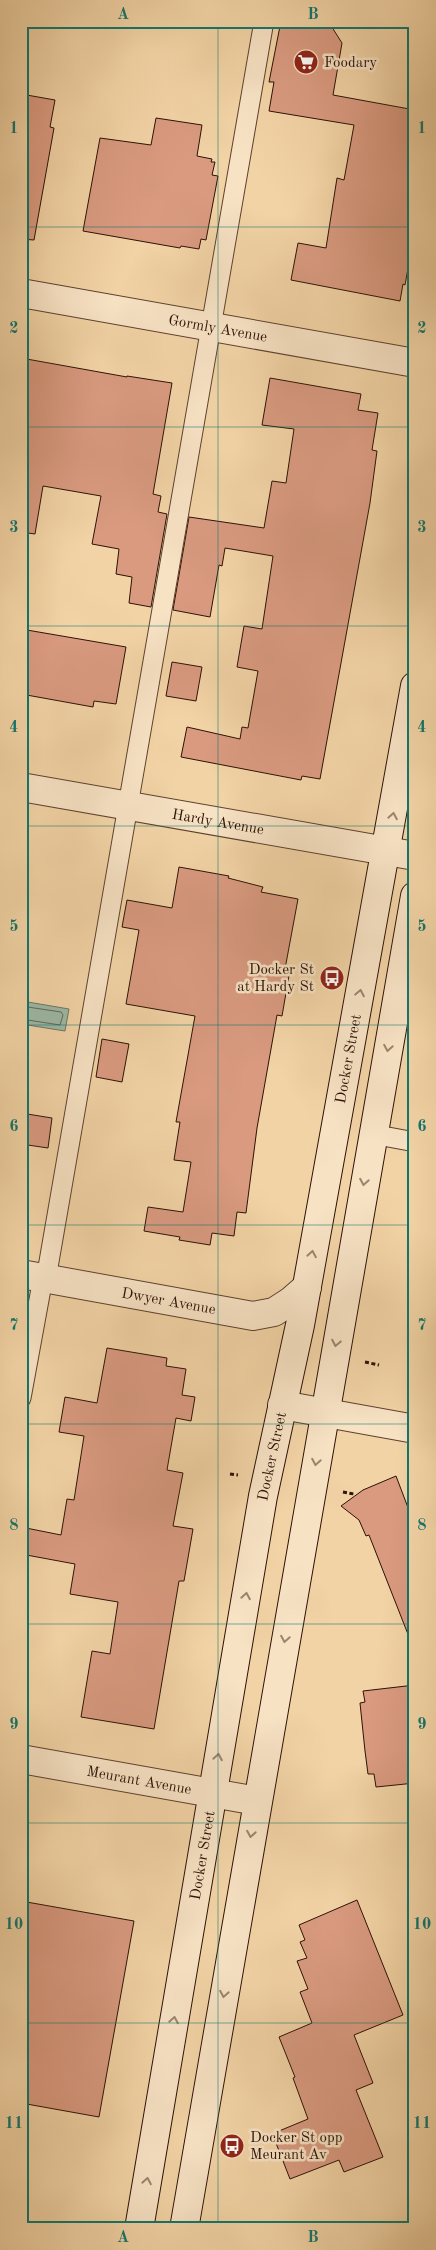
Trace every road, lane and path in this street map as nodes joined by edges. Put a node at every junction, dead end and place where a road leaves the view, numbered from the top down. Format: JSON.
{"nodes":[{"id":1,"x":264,"y":21,"type":"edge"},
{"id":2,"x":21,"y":292,"type":"edge"},
{"id":3,"x":211,"y":327,"type":"junction"},
{"id":4,"x":415,"y":363,"type":"edge"},
{"id":5,"x":415,"y":686,"type":"edge"},
{"id":6,"x":21,"y":787,"type":"edge"},
{"id":7,"x":128,"y":805,"type":"junction"},
{"id":8,"x":387,"y":850,"type":"junction"},
{"id":9,"x":415,"y":856,"type":"edge"},
{"id":10,"x":415,"y":896,"type":"edge"},
{"id":11,"x":372,"y":1134,"type":"junction"},
{"id":12,"x":415,"y":1142,"type":"edge"},
{"id":13,"x":37,"y":1277,"type":"edge"},
{"id":14,"x":306,"y":1287,"type":"junction"},
{"id":15,"x":364,"y":1362,"type":"dead end"},
{"id":16,"x":379,"y":1365,"type":"dead end"},
{"id":17,"x":21,"y":1398,"type":"edge"},
{"id":18,"x":282,"y":1405,"type":"junction"},
{"id":19,"x":324,"y":1414,"type":"junction"},
{"id":20,"x":415,"y":1429,"type":"edge"},
{"id":21,"x":340,"y":1492,"type":"dead end"},
{"id":22,"x":354,"y":1494,"type":"dead end"},
{"id":23,"x":21,"y":1759,"type":"edge"},
{"id":24,"x":212,"y":1794,"type":"junction"},
{"id":25,"x":257,"y":1801,"type":"junction"},
{"id":26,"x":139,"y":2229,"type":"edge"},
{"id":27,"x":184,"y":2229,"type":"edge"}],
"edges":[{"from":1,"to":3,"type":"lane"},
{"from":2,"to":3,"type":"main road","name":"Gormly Avenue"},
{"from":3,"to":4,"type":"main road","name":"Gormly Avenue"},
{"from":3,"to":7,"type":"lane"},
{"from":8,"to":5,"type":"main road","name":"Docker Street","one_way":true},
{"from":6,"to":7,"type":"main road","name":"Hardy Avenue"},
{"from":7,"to":8,"type":"main road","name":"Hardy Avenue"},
{"from":7,"to":13,"type":"lane"},
{"from":8,"to":9,"type":"main road","name":"Hardy Avenue"},
{"from":14,"to":8,"type":"main road","name":"Docker Street","one_way":true},
{"from":10,"to":11,"type":"main road","one_way":true},
{"from":11,"to":12,"type":"lane"},
{"from":11,"to":19,"type":"main road","one_way":true},
{"from":13,"to":14,"type":"main road","name":"Dwyer Avenue"},
{"from":13,"to":17,"type":"lane"},
{"from":14,"to":18,"type":"main road","name":"Docker Street"},
{"from":15,"to":16,"type":"path"},
{"from":18,"to":19,"type":"main road"},
{"from":24,"to":18,"type":"main road","name":"Docker Street","one_way":true},
{"from":19,"to":20,"type":"main road"},
{"from":19,"to":25,"type":"main road","one_way":true},
{"from":21,"to":22,"type":"path"},
{"from":23,"to":24,"type":"main road","name":"Meurant Avenue"},
{"from":24,"to":25,"type":"main road","name":"Meurant Avenue"},
{"from":26,"to":24,"type":"main road","name":"Docker Street","one_way":true},
{"from":25,"to":27,"type":"main road","one_way":true}]}
